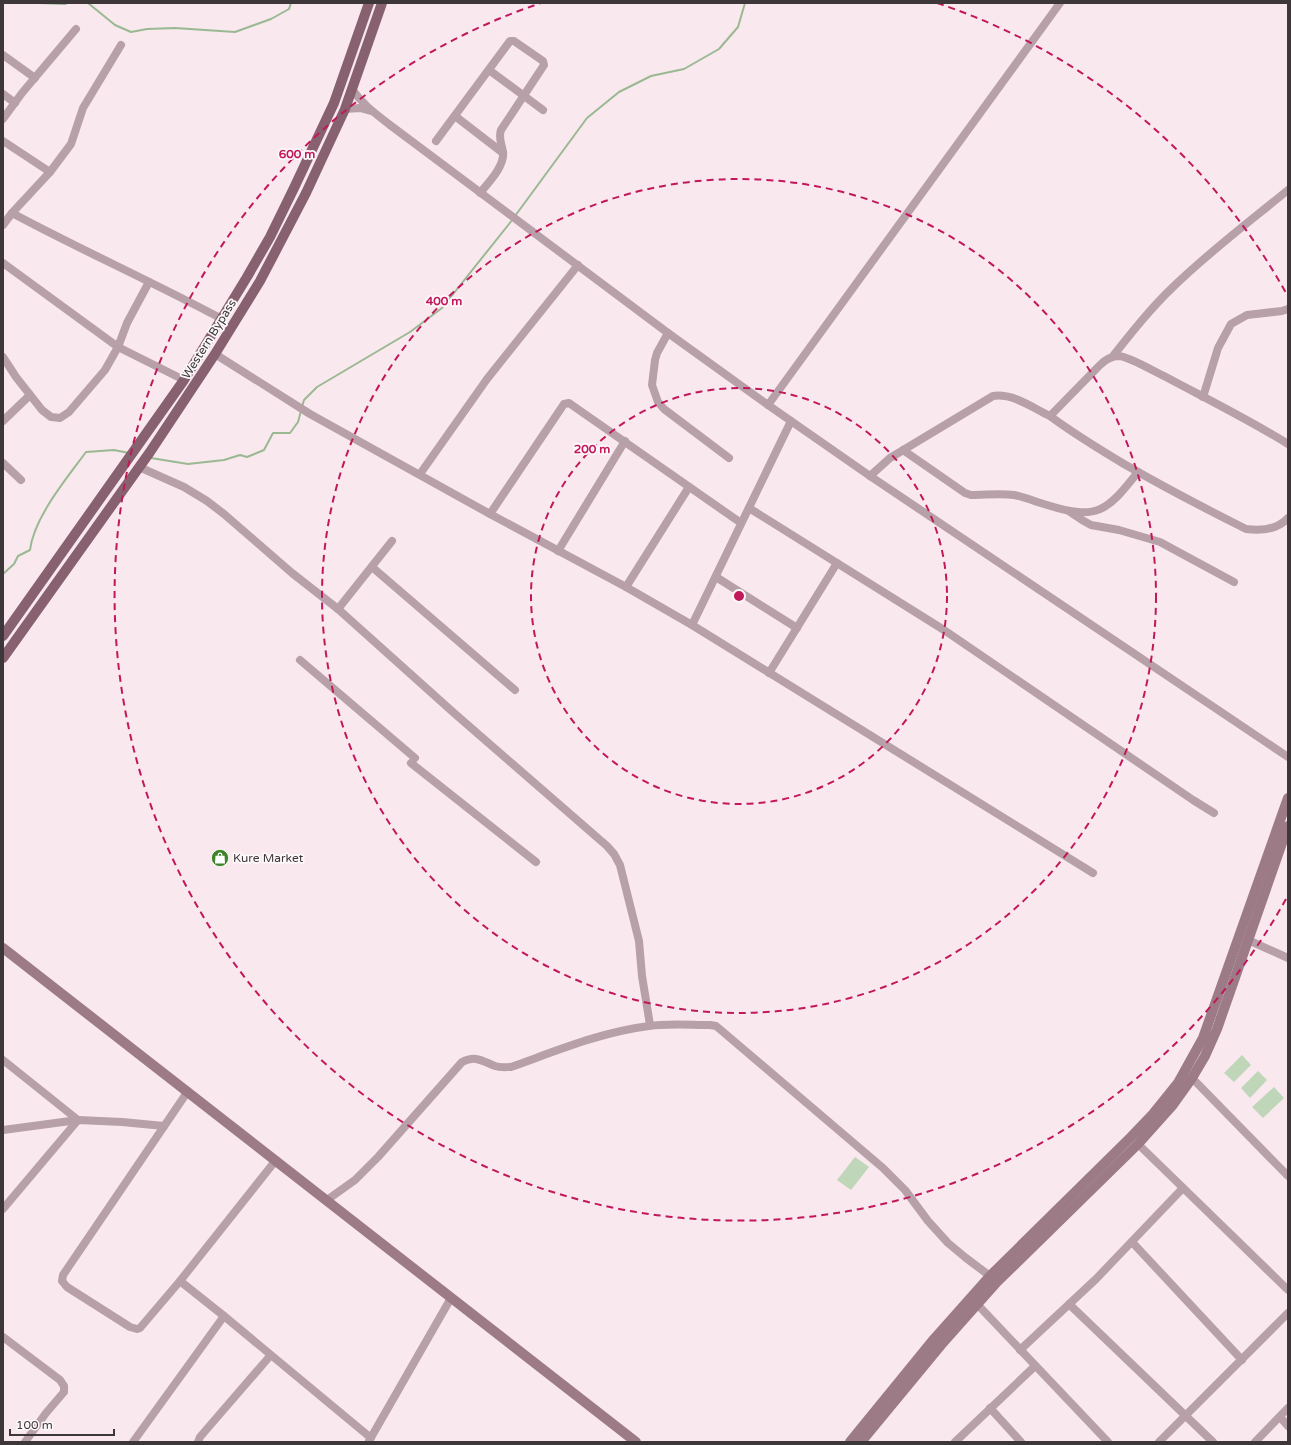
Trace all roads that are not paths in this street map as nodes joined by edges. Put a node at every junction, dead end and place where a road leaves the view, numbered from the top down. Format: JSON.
{"nodes":[{"id":1,"x":369,"y":3,"type":"edge"},
{"id":2,"x":382,"y":3,"type":"edge"},
{"id":3,"x":1060,"y":3,"type":"edge"},
{"id":4,"x":76,"y":29,"type":"dead end"},
{"id":5,"x":121,"y":45,"type":"dead end"},
{"id":6,"x":3,"y":55,"type":"edge"},
{"id":7,"x":489,"y":70,"type":"junction"},
{"id":8,"x":35,"y":78,"type":"junction"},
{"id":9,"x":352,"y":89,"type":"junction"},
{"id":10,"x":3,"y":94,"type":"edge"},
{"id":11,"x":523,"y":95,"type":"junction"},
{"id":12,"x":15,"y":104,"type":"junction"},
{"id":13,"x":345,"y":109,"type":"junction"},
{"id":14,"x":543,"y":110,"type":"dead end"},
{"id":15,"x":372,"y":111,"type":"junction"},
{"id":16,"x":455,"y":116,"type":"junction"},
{"id":17,"x":3,"y":119,"type":"edge"},
{"id":18,"x":3,"y":141,"type":"edge"},
{"id":19,"x":436,"y":142,"type":"dead end"},
{"id":20,"x":503,"y":153,"type":"junction"},
{"id":21,"x":50,"y":172,"type":"junction"},
{"id":22,"x":1288,"y":190,"type":"edge"},
{"id":23,"x":480,"y":193,"type":"junction"},
{"id":24,"x":12,"y":213,"type":"junction"},
{"id":25,"x":3,"y":225,"type":"edge"},
{"id":26,"x":3,"y":263,"type":"edge"},
{"id":27,"x":578,"y":265,"type":"junction"},
{"id":28,"x":149,"y":282,"type":"junction"},
{"id":29,"x":1288,"y":309,"type":"edge"},
{"id":30,"x":222,"y":319,"type":"junction"},
{"id":31,"x":668,"y":333,"type":"junction"},
{"id":32,"x":118,"y":347,"type":"junction"},
{"id":33,"x":215,"y":354,"type":"junction"},
{"id":34,"x":1113,"y":356,"type":"junction"},
{"id":35,"x":3,"y":357,"type":"edge"},
{"id":36,"x":184,"y":380,"type":"junction"},
{"id":37,"x":30,"y":395,"type":"junction"},
{"id":38,"x":1203,"y":397,"type":"junction"},
{"id":39,"x":768,"y":405,"type":"junction"},
{"id":40,"x":1050,"y":416,"type":"junction"},
{"id":41,"x":3,"y":421,"type":"edge"},
{"id":42,"x":791,"y":422,"type":"junction"},
{"id":43,"x":625,"y":441,"type":"junction"},
{"id":44,"x":1288,"y":444,"type":"edge"},
{"id":45,"x":903,"y":450,"type":"junction"},
{"id":46,"x":729,"y":458,"type":"dead end"},
{"id":47,"x":3,"y":463,"type":"edge"},
{"id":48,"x":141,"y":465,"type":"junction"},
{"id":49,"x":1138,"y":472,"type":"junction"},
{"id":50,"x":420,"y":474,"type":"junction"},
{"id":51,"x":870,"y":476,"type":"junction"},
{"id":52,"x":20,"y":480,"type":"dead end"},
{"id":53,"x":689,"y":487,"type":"junction"},
{"id":54,"x":749,"y":508,"type":"junction"},
{"id":55,"x":1070,"y":512,"type":"junction"},
{"id":56,"x":490,"y":514,"type":"junction"},
{"id":57,"x":1288,"y":518,"type":"edge"},
{"id":58,"x":741,"y":523,"type":"junction"},
{"id":59,"x":392,"y":541,"type":"dead end"},
{"id":60,"x":558,"y":551,"type":"junction"},
{"id":61,"x":837,"y":563,"type":"junction"},
{"id":62,"x":372,"y":567,"type":"junction"},
{"id":63,"x":716,"y":577,"type":"junction"},
{"id":64,"x":1234,"y":582,"type":"dead end"},
{"id":65,"x":626,"y":587,"type":"junction"},
{"id":66,"x":338,"y":609,"type":"junction"},
{"id":67,"x":692,"y":625,"type":"junction"},
{"id":68,"x":797,"y":628,"type":"junction"},
{"id":69,"x":4,"y":633,"type":"edge"},
{"id":70,"x":3,"y":658,"type":"edge"},
{"id":71,"x":300,"y":660,"type":"dead end"},
{"id":72,"x":769,"y":673,"type":"junction"},
{"id":73,"x":515,"y":690,"type":"dead end"},
{"id":74,"x":1288,"y":757,"type":"edge"},
{"id":75,"x":1288,"y":798,"type":"edge"},
{"id":76,"x":1214,"y":813,"type":"dead end"},
{"id":77,"x":1288,"y":826,"type":"edge"},
{"id":78,"x":1286,"y":838,"type":"edge"},
{"id":79,"x":536,"y":862,"type":"dead end"},
{"id":80,"x":1093,"y":873,"type":"dead end"},
{"id":81,"x":1248,"y":940,"type":"junction"},
{"id":82,"x":3,"y":948,"type":"edge"},
{"id":83,"x":1288,"y":958,"type":"edge"},
{"id":84,"x":650,"y":1025,"type":"junction"},
{"id":85,"x":3,"y":1060,"type":"edge"},
{"id":86,"x":1192,"y":1078,"type":"junction"},
{"id":87,"x":188,"y":1092,"type":"junction"},
{"id":88,"x":78,"y":1120,"type":"junction"},
{"id":89,"x":164,"y":1126,"type":"junction"},
{"id":90,"x":3,"y":1130,"type":"edge"},
{"id":91,"x":1138,"y":1144,"type":"junction"},
{"id":92,"x":276,"y":1160,"type":"junction"},
{"id":93,"x":1288,"y":1176,"type":"edge"},
{"id":94,"x":1183,"y":1188,"type":"junction"},
{"id":95,"x":327,"y":1200,"type":"junction"},
{"id":96,"x":3,"y":1210,"type":"edge"},
{"id":97,"x":1132,"y":1242,"type":"junction"},
{"id":98,"x":990,"y":1276,"type":"junction"},
{"id":99,"x":180,"y":1281,"type":"junction"},
{"id":100,"x":1288,"y":1290,"type":"edge"},
{"id":101,"x":451,"y":1298,"type":"junction"},
{"id":102,"x":977,"y":1304,"type":"junction"},
{"id":103,"x":1070,"y":1304,"type":"junction"},
{"id":104,"x":1288,"y":1313,"type":"edge"},
{"id":105,"x":224,"y":1316,"type":"junction"},
{"id":106,"x":3,"y":1338,"type":"edge"},
{"id":107,"x":1020,"y":1350,"type":"junction"},
{"id":108,"x":270,"y":1356,"type":"junction"},
{"id":109,"x":1242,"y":1360,"type":"junction"},
{"id":110,"x":1034,"y":1366,"type":"junction"},
{"id":111,"x":990,"y":1408,"type":"junction"},
{"id":112,"x":1288,"y":1408,"type":"edge"},
{"id":113,"x":1186,"y":1415,"type":"junction"},
{"id":114,"x":1280,"y":1417,"type":"junction"},
{"id":115,"x":1288,"y":1426,"type":"edge"},
{"id":116,"x":370,"y":1440,"type":"edge"},
{"id":117,"x":960,"y":1440,"type":"edge"},
{"id":118,"x":25,"y":1442,"type":"edge"},
{"id":119,"x":133,"y":1442,"type":"edge"},
{"id":120,"x":198,"y":1442,"type":"edge"},
{"id":121,"x":636,"y":1442,"type":"edge"},
{"id":122,"x":850,"y":1442,"type":"edge"},
{"id":123,"x":862,"y":1442,"type":"edge"},
{"id":124,"x":1021,"y":1442,"type":"edge"},
{"id":125,"x":1108,"y":1442,"type":"edge"},
{"id":126,"x":1159,"y":1442,"type":"edge"},
{"id":127,"x":1213,"y":1442,"type":"edge"},
{"id":128,"x":1255,"y":1442,"type":"edge"}],
"edges":[{"from":1,"to":30,"type":"main road","name":"Western Bypass"},
{"from":2,"to":9,"type":"main road","name":"Western Bypass"},
{"from":3,"to":39,"type":"street"},
{"from":4,"to":8,"type":"street"},
{"from":5,"to":21,"type":"street"},
{"from":6,"to":8,"type":"street"},
{"from":7,"to":11,"type":"street"},
{"from":7,"to":11,"type":"street"},
{"from":7,"to":16,"type":"street"},
{"from":8,"to":12,"type":"street"},
{"from":9,"to":13,"type":"main road","name":"Western Bypass"},
{"from":9,"to":15,"type":"street"},
{"from":10,"to":12,"type":"street"},
{"from":11,"to":14,"type":"street"},
{"from":11,"to":20,"type":"street"},
{"from":12,"to":17,"type":"street"},
{"from":13,"to":15,"type":"street"},
{"from":13,"to":33,"type":"main road","name":"Western Bypass"},
{"from":15,"to":23,"type":"street"},
{"from":16,"to":19,"type":"street"},
{"from":16,"to":20,"type":"street"},
{"from":18,"to":21,"type":"street"},
{"from":20,"to":23,"type":"street"},
{"from":21,"to":24,"type":"street"},
{"from":22,"to":34,"type":"street"},
{"from":23,"to":27,"type":"street"},
{"from":24,"to":25,"type":"street"},
{"from":24,"to":28,"type":"street"},
{"from":26,"to":32,"type":"street"},
{"from":27,"to":31,"type":"street"},
{"from":27,"to":50,"type":"street"},
{"from":28,"to":30,"type":"street"},
{"from":28,"to":32,"type":"street"},
{"from":29,"to":38,"type":"street"},
{"from":30,"to":36,"type":"main road","name":"Western Bypass"},
{"from":31,"to":39,"type":"street"},
{"from":31,"to":46,"type":"street"},
{"from":32,"to":36,"type":"street"},
{"from":32,"to":37,"type":"street"},
{"from":33,"to":48,"type":"main road","name":"Western Bypass"},
{"from":33,"to":50,"type":"street"},
{"from":34,"to":38,"type":"street"},
{"from":34,"to":40,"type":"street"},
{"from":35,"to":37,"type":"street"},
{"from":36,"to":69,"type":"main road","name":"Western Bypass"},
{"from":37,"to":41,"type":"street"},
{"from":38,"to":44,"type":"street"},
{"from":39,"to":42,"type":"street"},
{"from":40,"to":45,"type":"street"},
{"from":40,"to":49,"type":"street"},
{"from":42,"to":51,"type":"street"},
{"from":42,"to":54,"type":"street"},
{"from":43,"to":53,"type":"street"},
{"from":43,"to":56,"type":"street"},
{"from":43,"to":60,"type":"street"},
{"from":45,"to":51,"type":"street"},
{"from":45,"to":55,"type":"street"},
{"from":47,"to":52,"type":"street"},
{"from":48,"to":66,"type":"street"},
{"from":48,"to":70,"type":"main road","name":"Western Bypass"},
{"from":49,"to":55,"type":"street"},
{"from":49,"to":57,"type":"street"},
{"from":50,"to":56,"type":"street"},
{"from":51,"to":74,"type":"street"},
{"from":53,"to":58,"type":"street"},
{"from":53,"to":65,"type":"street"},
{"from":54,"to":58,"type":"street"},
{"from":54,"to":61,"type":"street"},
{"from":55,"to":64,"type":"street"},
{"from":56,"to":60,"type":"street"},
{"from":58,"to":63,"type":"street"},
{"from":59,"to":62,"type":"street"},
{"from":60,"to":65,"type":"street"},
{"from":61,"to":68,"type":"street"},
{"from":61,"to":76,"type":"street"},
{"from":62,"to":66,"type":"street"},
{"from":62,"to":73,"type":"street"},
{"from":63,"to":67,"type":"street"},
{"from":63,"to":68,"type":"street"},
{"from":65,"to":67,"type":"street"},
{"from":66,"to":84,"type":"street"},
{"from":67,"to":72,"type":"street"},
{"from":68,"to":72,"type":"street"},
{"from":71,"to":79,"type":"street"},
{"from":72,"to":80,"type":"street"},
{"from":75,"to":98,"type":"main road"},
{"from":77,"to":78,"type":"main road"},
{"from":78,"to":81,"type":"main road"},
{"from":81,"to":83,"type":"street"},
{"from":81,"to":86,"type":"main road"},
{"from":82,"to":87,"type":"main road"},
{"from":84,"to":95,"type":"street"},
{"from":84,"to":98,"type":"street"},
{"from":85,"to":88,"type":"street"},
{"from":86,"to":91,"type":"main road"},
{"from":86,"to":93,"type":"street"},
{"from":87,"to":89,"type":"street"},
{"from":87,"to":92,"type":"main road"},
{"from":88,"to":89,"type":"street"},
{"from":88,"to":90,"type":"street"},
{"from":88,"to":96,"type":"street"},
{"from":89,"to":99,"type":"street"},
{"from":91,"to":94,"type":"street"},
{"from":91,"to":102,"type":"main road"},
{"from":92,"to":95,"type":"main road"},
{"from":92,"to":99,"type":"street"},
{"from":94,"to":97,"type":"street"},
{"from":94,"to":100,"type":"street"},
{"from":95,"to":101,"type":"main road"},
{"from":97,"to":103,"type":"street"},
{"from":97,"to":109,"type":"street"},
{"from":98,"to":122,"type":"main road"},
{"from":99,"to":105,"type":"street"},
{"from":101,"to":116,"type":"street"},
{"from":101,"to":121,"type":"main road"},
{"from":102,"to":107,"type":"street"},
{"from":102,"to":123,"type":"main road"},
{"from":103,"to":107,"type":"street"},
{"from":103,"to":113,"type":"street"},
{"from":104,"to":109,"type":"street"},
{"from":105,"to":108,"type":"street"},
{"from":105,"to":119,"type":"street"},
{"from":106,"to":118,"type":"street"},
{"from":107,"to":110,"type":"street"},
{"from":108,"to":116,"type":"street"},
{"from":108,"to":120,"type":"street"},
{"from":109,"to":113,"type":"street"},
{"from":110,"to":111,"type":"street"},
{"from":110,"to":125,"type":"street"},
{"from":111,"to":117,"type":"street"},
{"from":111,"to":124,"type":"street"},
{"from":112,"to":114,"type":"street"},
{"from":113,"to":126,"type":"street"},
{"from":113,"to":127,"type":"street"},
{"from":114,"to":115,"type":"street"},
{"from":114,"to":128,"type":"street"}]}
